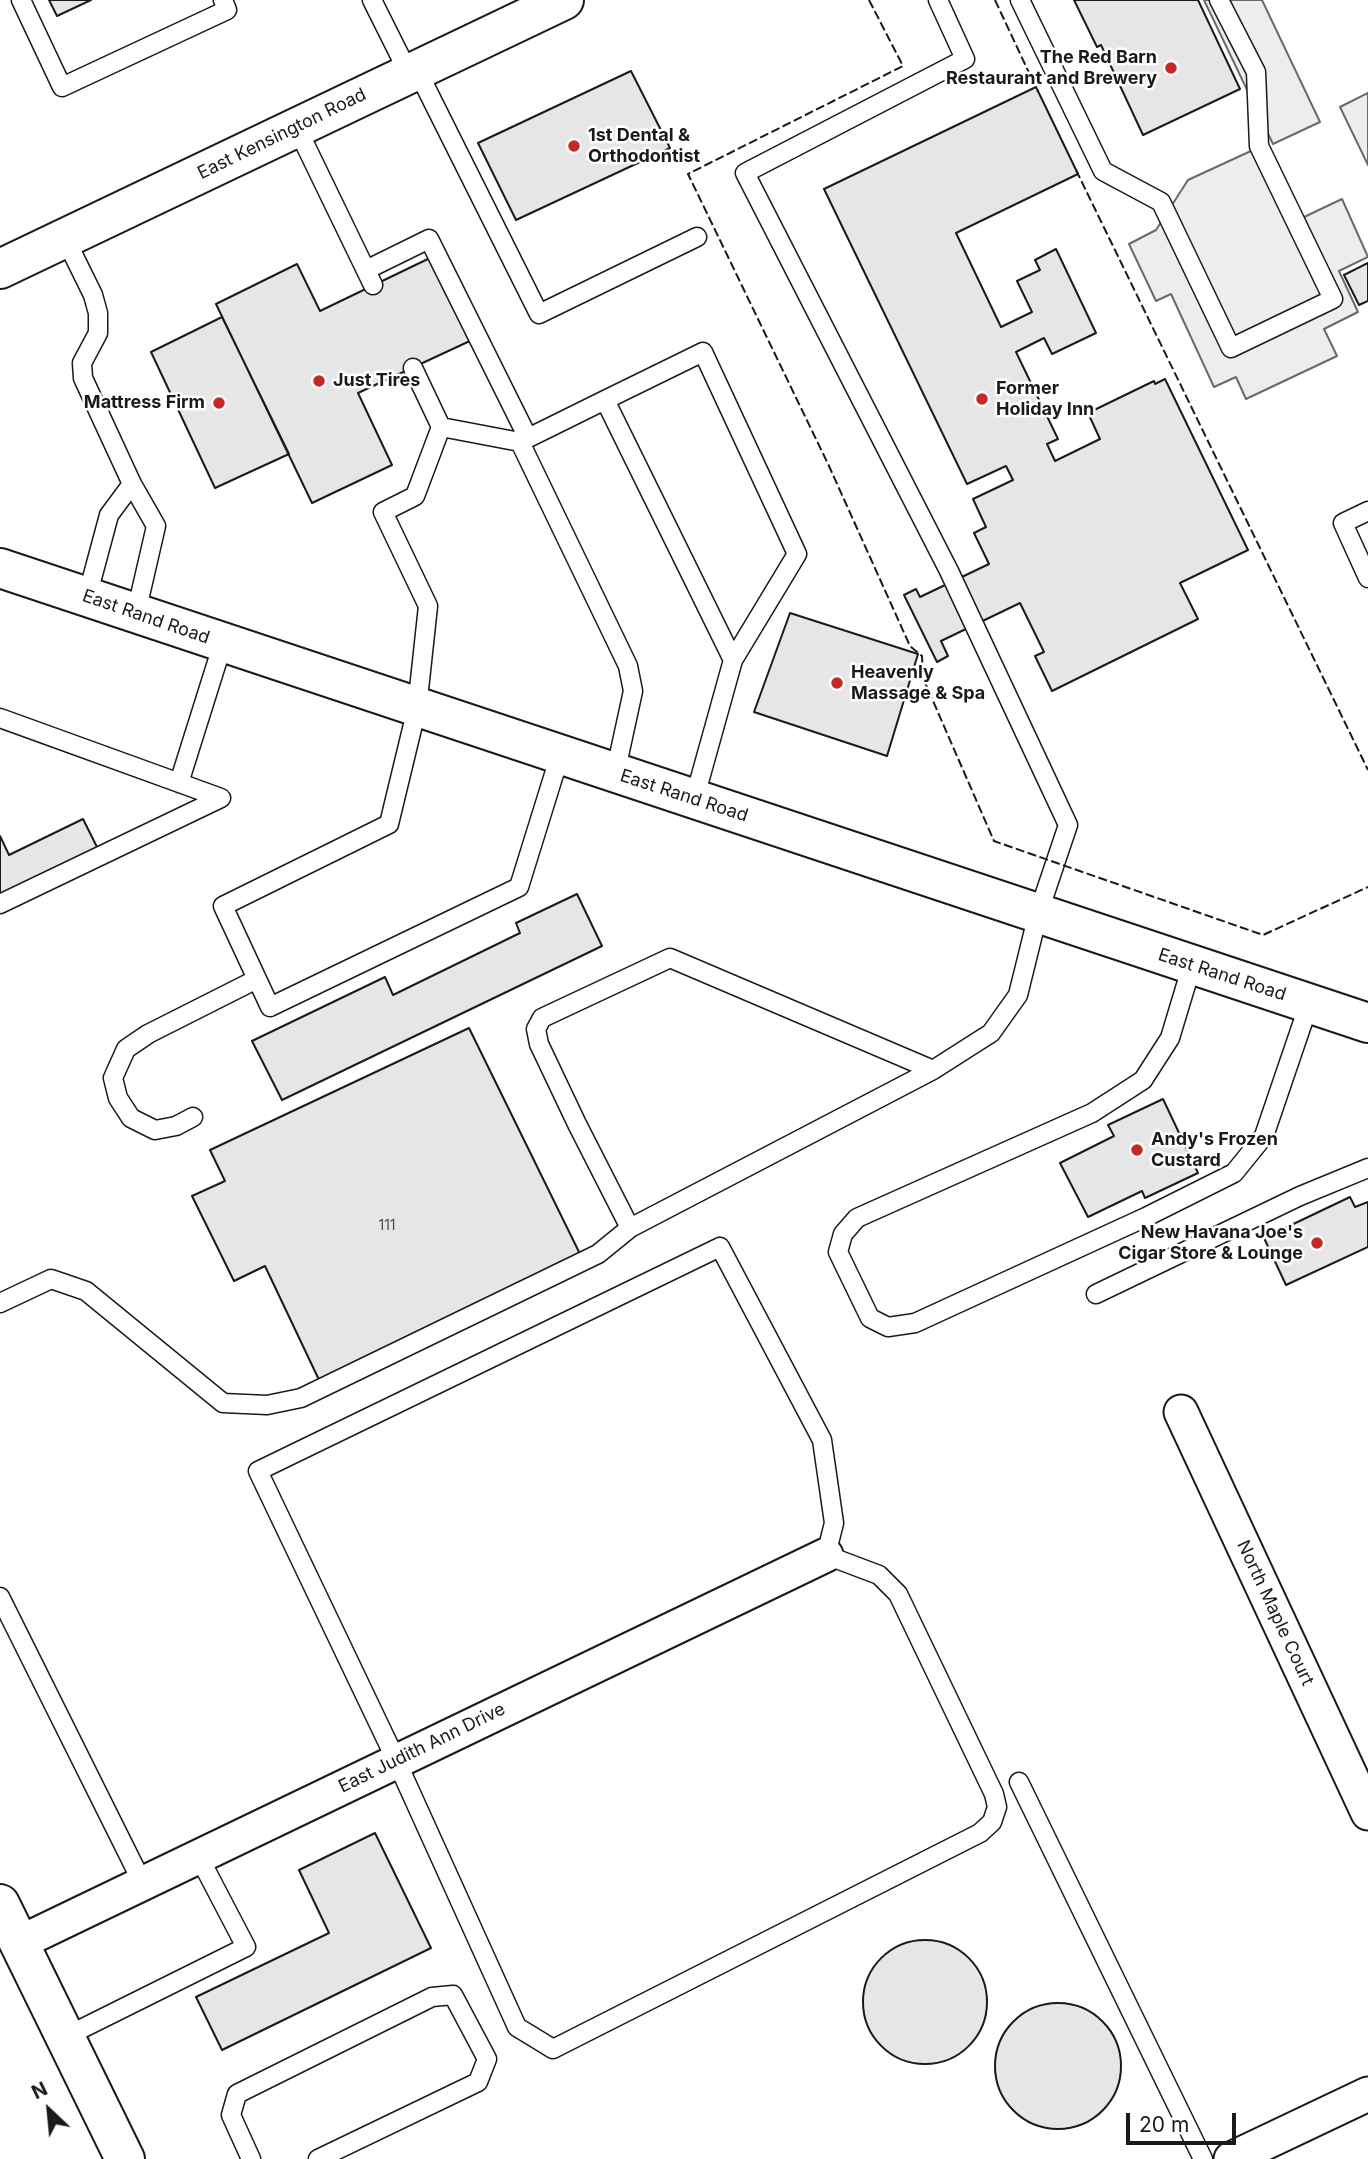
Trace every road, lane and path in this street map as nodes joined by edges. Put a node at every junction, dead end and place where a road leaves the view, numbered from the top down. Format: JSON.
{"nodes":[{"id":1,"x":21,"y":0,"type":"edge"},
{"id":2,"x":223,"y":0,"type":"edge"},
{"id":3,"x":372,"y":0,"type":"edge"},
{"id":4,"x":564,"y":0,"type":"edge"},
{"id":5,"x":938,"y":0,"type":"edge"},
{"id":6,"x":1020,"y":0,"type":"edge"},
{"id":7,"x":1219,"y":0,"type":"edge"},
{"id":8,"x":413,"y":72,"type":"junction"},
{"id":9,"x":297,"y":128,"type":"junction"},
{"id":10,"x":697,"y":237,"type":"dead end"},
{"id":11,"x":65,"y":238,"type":"junction"},
{"id":12,"x":0,"y":269,"type":"edge"},
{"id":13,"x":413,"y":368,"type":"dead end"},
{"id":14,"x":605,"y":400,"type":"junction"},
{"id":15,"x":441,"y":427,"type":"junction"},
{"id":16,"x":524,"y":440,"type":"junction"},
{"id":17,"x":132,"y":484,"type":"junction"},
{"id":18,"x":1368,"y":511,"type":"edge"},
{"id":19,"x":0,"y":568,"type":"edge"},
{"id":20,"x":1368,"y":578,"type":"edge"},
{"id":21,"x":87,"y":597,"type":"junction"},
{"id":22,"x":136,"y":613,"type":"junction"},
{"id":23,"x":223,"y":643,"type":"junction"},
{"id":24,"x":733,"y":660,"type":"junction"},
{"id":25,"x":417,"y":708,"type":"junction"},
{"id":26,"x":0,"y":718,"type":"edge"},
{"id":27,"x":560,"y":755,"type":"junction"},
{"id":28,"x":615,"y":774,"type":"junction"},
{"id":29,"x":179,"y":783,"type":"junction"},
{"id":30,"x":694,"y":800,"type":"junction"},
{"id":31,"x":0,"y":904,"type":"edge"},
{"id":32,"x":1038,"y":914,"type":"junction"},
{"id":33,"x":1192,"y":965,"type":"junction"},
{"id":34,"x":257,"y":979,"type":"junction"},
{"id":35,"x":1309,"y":1004,"type":"junction"},
{"id":36,"x":1368,"y":1023,"type":"edge"},
{"id":37,"x":933,"y":1070,"type":"junction"},
{"id":38,"x":192,"y":1118,"type":"dead end"},
{"id":39,"x":1368,"y":1168,"type":"edge"},
{"id":40,"x":630,"y":1228,"type":"junction"},
{"id":41,"x":1096,"y":1294,"type":"dead end"},
{"id":42,"x":0,"y":1303,"type":"edge"},
{"id":43,"x":1181,"y":1412,"type":"dead end"},
{"id":44,"x":826,"y":1555,"type":"junction"},
{"id":45,"x":0,"y":1597,"type":"edge"},
{"id":46,"x":396,"y":1760,"type":"junction"},
{"id":47,"x":1019,"y":1782,"type":"dead end"},
{"id":48,"x":1368,"y":1813,"type":"edge"},
{"id":49,"x":199,"y":1857,"type":"junction"},
{"id":50,"x":143,"y":1884,"type":"junction"},
{"id":51,"x":0,"y":1903,"type":"edge"},
{"id":52,"x":19,"y":1943,"type":"junction"},
{"id":53,"x":65,"y":2037,"type":"junction"},
{"id":54,"x":1368,"y":2094,"type":"edge"},
{"id":55,"x":125,"y":2159,"type":"edge"},
{"id":56,"x":251,"y":2159,"type":"edge"},
{"id":57,"x":318,"y":2159,"type":"edge"},
{"id":58,"x":1203,"y":2159,"type":"edge"},
{"id":59,"x":1231,"y":2159,"type":"edge"}],
"edges":[{"from":1,"to":2,"type":"lane"},
{"from":3,"to":8,"type":"lane"},
{"from":4,"to":8,"type":"main road","name":"East Kensington Road"},
{"from":5,"to":32,"type":"lane"},
{"from":6,"to":7,"type":"lane"},
{"from":8,"to":9,"type":"main road","name":"East Kensington Road"},
{"from":8,"to":10,"type":"lane"},
{"from":9,"to":11,"type":"main road","name":"East Kensington Road"},
{"from":9,"to":16,"type":"lane"},
{"from":11,"to":12,"type":"main road","name":"East Kensington Road"},
{"from":11,"to":17,"type":"lane"},
{"from":13,"to":15,"type":"lane"},
{"from":14,"to":16,"type":"lane"},
{"from":14,"to":24,"type":"lane"},
{"from":14,"to":24,"type":"lane"},
{"from":15,"to":16,"type":"lane"},
{"from":15,"to":25,"type":"lane"},
{"from":16,"to":28,"type":"lane"},
{"from":17,"to":21,"type":"lane"},
{"from":17,"to":22,"type":"lane"},
{"from":18,"to":20,"type":"lane"},
{"from":19,"to":21,"type":"main road","name":"East Rand Road"},
{"from":21,"to":22,"type":"main road","name":"East Rand Road"},
{"from":22,"to":23,"type":"main road","name":"East Rand Road"},
{"from":23,"to":25,"type":"main road","name":"East Rand Road"},
{"from":23,"to":29,"type":"lane"},
{"from":24,"to":30,"type":"lane"},
{"from":25,"to":27,"type":"main road","name":"East Rand Road"},
{"from":25,"to":34,"type":"lane"},
{"from":26,"to":29,"type":"lane"},
{"from":27,"to":28,"type":"main road","name":"East Rand Road"},
{"from":27,"to":34,"type":"lane"},
{"from":28,"to":30,"type":"main road","name":"East Rand Road"},
{"from":29,"to":31,"type":"lane"},
{"from":30,"to":32,"type":"main road","name":"East Rand Road"},
{"from":32,"to":33,"type":"main road","name":"East Rand Road"},
{"from":32,"to":37,"type":"lane"},
{"from":33,"to":35,"type":"main road","name":"East Rand Road"},
{"from":33,"to":35,"type":"lane"},
{"from":34,"to":38,"type":"lane"},
{"from":35,"to":36,"type":"main road","name":"East Rand Road"},
{"from":37,"to":40,"type":"lane"},
{"from":37,"to":40,"type":"lane"},
{"from":39,"to":41,"type":"lane"},
{"from":40,"to":42,"type":"lane"},
{"from":43,"to":48,"type":"street","name":"North Maple Court"},
{"from":44,"to":46,"type":"street","name":"East Judith Ann Drive"},
{"from":44,"to":46,"type":"lane"},
{"from":44,"to":46,"type":"lane"},
{"from":45,"to":50,"type":"lane"},
{"from":46,"to":49,"type":"street","name":"East Judith Ann Drive"},
{"from":47,"to":58,"type":"lane"},
{"from":49,"to":50,"type":"street","name":"East Judith Ann Drive"},
{"from":49,"to":53,"type":"lane"},
{"from":50,"to":52,"type":"street","name":"East Judith Ann Drive"},
{"from":51,"to":52,"type":"main road"},
{"from":52,"to":53,"type":"main road"},
{"from":53,"to":55,"type":"main road"},
{"from":54,"to":59,"type":"street"},
{"from":56,"to":57,"type":"lane"}]}
